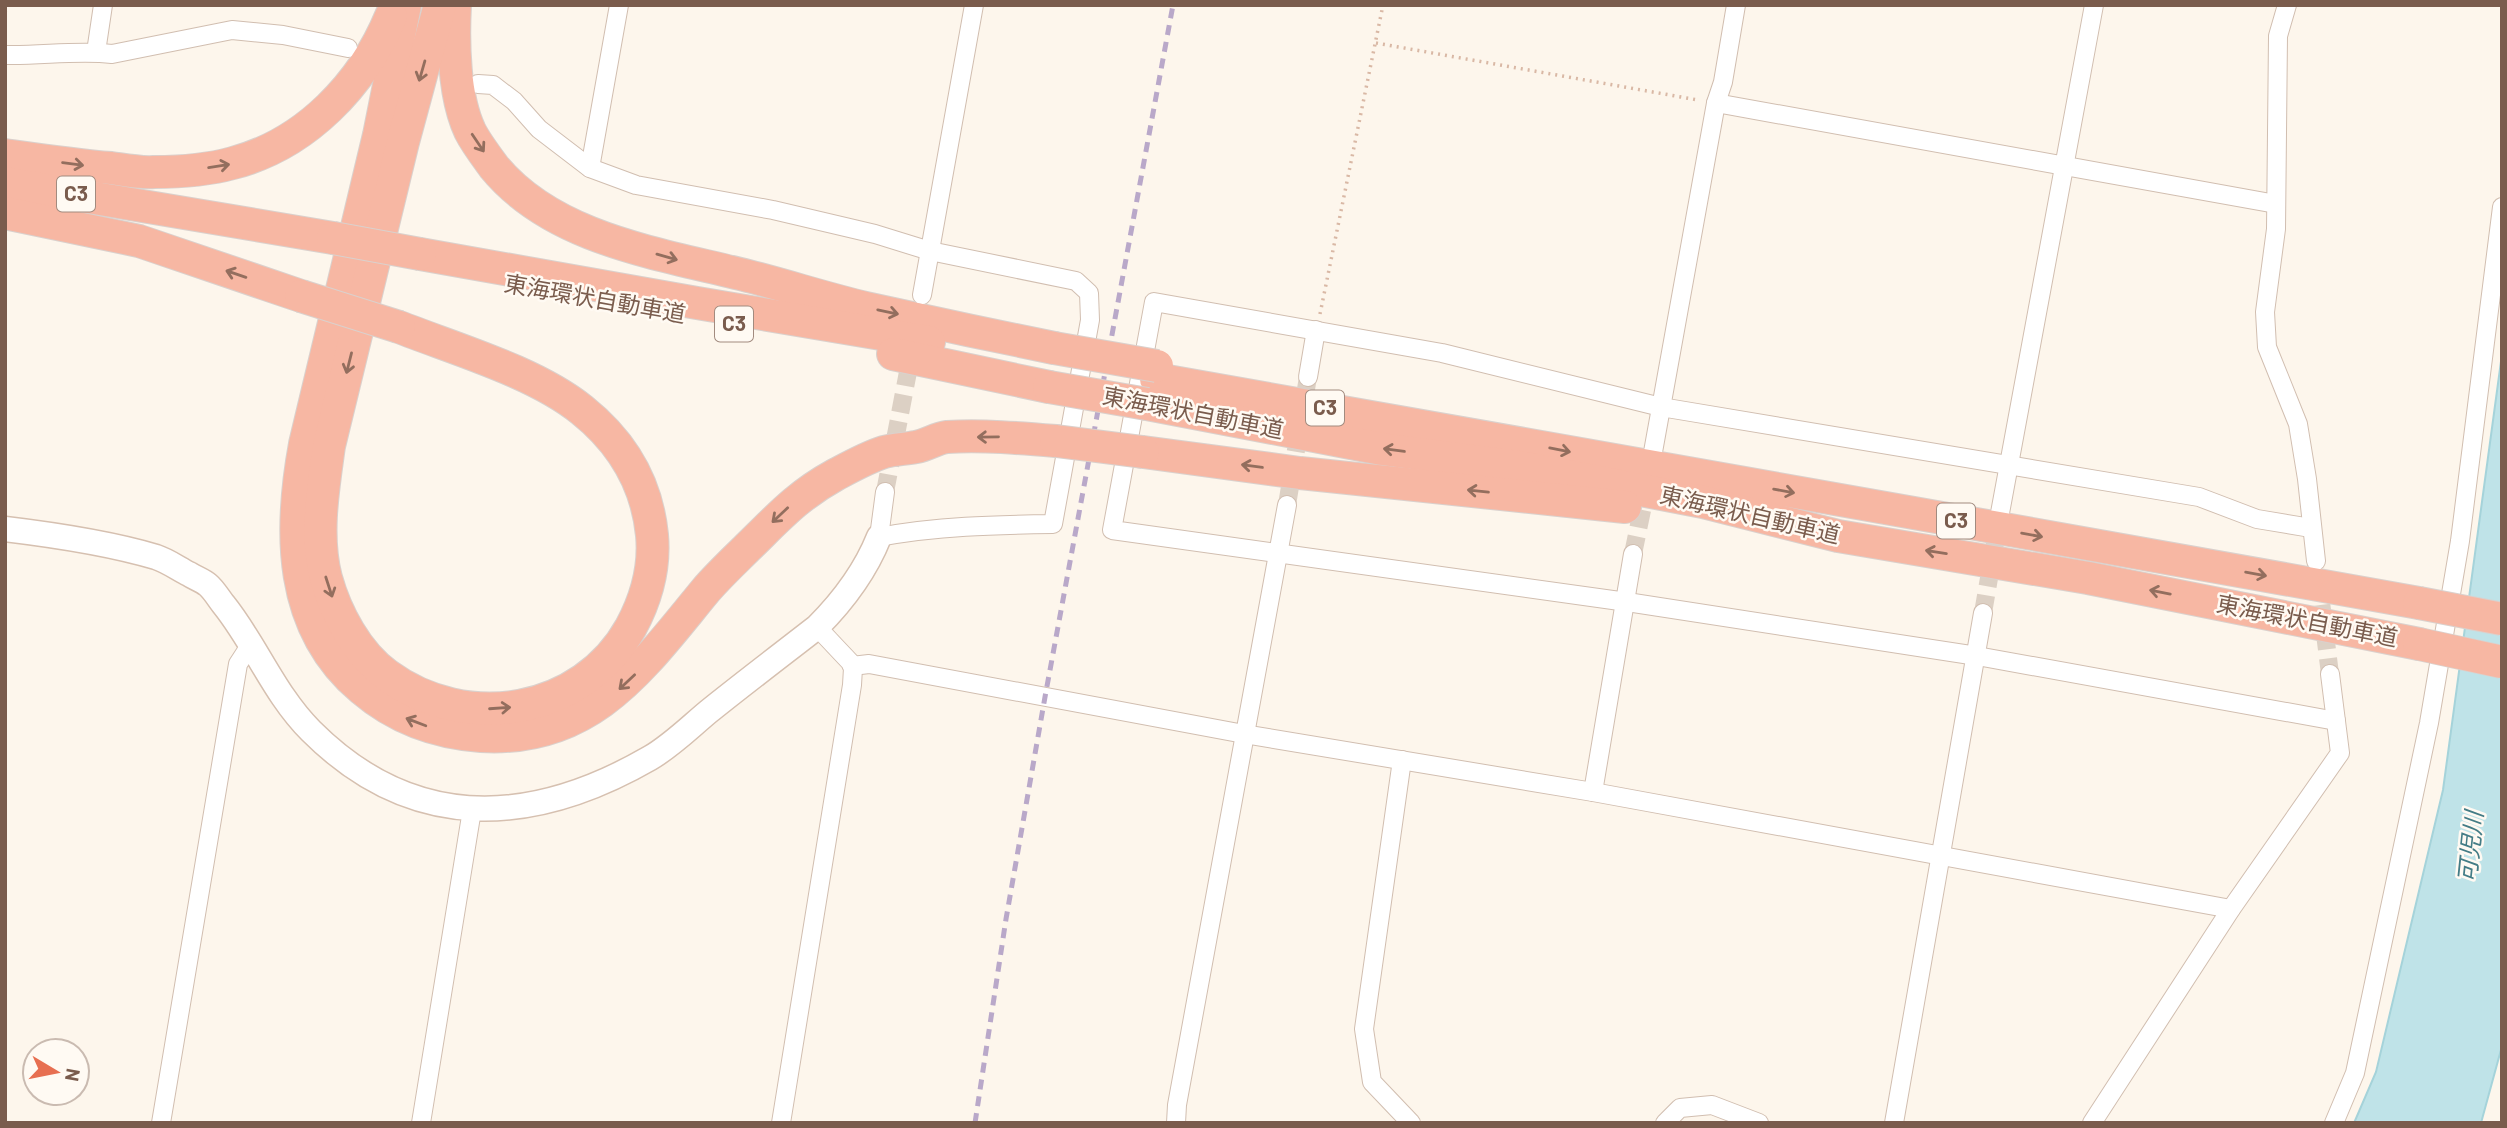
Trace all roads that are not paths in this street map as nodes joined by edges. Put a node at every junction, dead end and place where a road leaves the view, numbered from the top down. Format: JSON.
{"nodes":[{"id":1,"x":103,"y":5,"type":"edge"},
{"id":2,"x":396,"y":5,"type":"edge"},
{"id":3,"x":405,"y":5,"type":"edge"},
{"id":4,"x":440,"y":5,"type":"edge"},
{"id":5,"x":455,"y":5,"type":"edge"},
{"id":6,"x":620,"y":5,"type":"edge"},
{"id":7,"x":974,"y":5,"type":"edge"},
{"id":8,"x":1736,"y":5,"type":"edge"},
{"id":9,"x":2094,"y":5,"type":"edge"},
{"id":10,"x":2287,"y":5,"type":"edge"},
{"id":11,"x":348,"y":48,"type":"dead end"},
{"id":12,"x":96,"y":52,"type":"junction"},
{"id":13,"x":5,"y":55,"type":"edge"},
{"id":14,"x":478,"y":85,"type":"dead end"},
{"id":15,"x":1716,"y":103,"type":"junction"},
{"id":16,"x":5,"y":155,"type":"edge"},
{"id":17,"x":2065,"y":164,"type":"junction"},
{"id":18,"x":590,"y":168,"type":"junction"},
{"id":19,"x":5,"y":183,"type":"edge"},
{"id":20,"x":5,"y":200,"type":"edge"},
{"id":21,"x":2276,"y":204,"type":"junction"},
{"id":22,"x":2502,"y":207,"type":"edge"},
{"id":23,"x":5,"y":213,"type":"edge"},
{"id":24,"x":142,"y":222,"type":"junction"},
{"id":25,"x":930,"y":251,"type":"junction"},
{"id":26,"x":922,"y":295,"type":"dead end"},
{"id":27,"x":1316,"y":330,"type":"junction"},
{"id":28,"x":1054,"y":366,"type":"junction"},
{"id":29,"x":1308,"y":377,"type":"tunnel mouth"},
{"id":30,"x":1153,"y":383,"type":"junction"},
{"id":31,"x":1661,"y":407,"type":"junction"},
{"id":32,"x":1653,"y":452,"type":"dead end"},
{"id":33,"x":2008,"y":466,"type":"junction"},
{"id":34,"x":885,"y":492,"type":"tunnel mouth"},
{"id":35,"x":1287,"y":505,"type":"tunnel mouth"},
{"id":36,"x":2000,"y":513,"type":"tunnel mouth"},
{"id":37,"x":2311,"y":528,"type":"junction"},
{"id":38,"x":5,"y":529,"type":"edge"},
{"id":39,"x":1838,"y":536,"type":"junction"},
{"id":40,"x":879,"y":537,"type":"junction"},
{"id":41,"x":1279,"y":554,"type":"junction"},
{"id":42,"x":1633,"y":554,"type":"tunnel mouth"},
{"id":43,"x":2316,"y":561,"type":"tunnel mouth"},
{"id":44,"x":1627,"y":602,"type":"junction"},
{"id":45,"x":1983,"y":613,"type":"tunnel mouth"},
{"id":46,"x":2502,"y":619,"type":"edge"},
{"id":47,"x":817,"y":627,"type":"junction"},
{"id":48,"x":251,"y":644,"type":"junction"},
{"id":49,"x":1976,"y":656,"type":"junction"},
{"id":50,"x":2502,"y":662,"type":"edge"},
{"id":51,"x":852,"y":666,"type":"junction"},
{"id":52,"x":2330,"y":674,"type":"tunnel mouth"},
{"id":53,"x":2336,"y":721,"type":"junction"},
{"id":54,"x":1244,"y":734,"type":"junction"},
{"id":55,"x":1402,"y":760,"type":"junction"},
{"id":56,"x":1593,"y":792,"type":"junction"},
{"id":57,"x":472,"y":810,"type":"junction"},
{"id":58,"x":1940,"y":857,"type":"junction"},
{"id":59,"x":2231,"y":909,"type":"junction"},
{"id":60,"x":161,"y":1123,"type":"edge"},
{"id":61,"x":421,"y":1123,"type":"edge"},
{"id":62,"x":781,"y":1123,"type":"edge"},
{"id":63,"x":1176,"y":1123,"type":"edge"},
{"id":64,"x":1412,"y":1123,"type":"edge"},
{"id":65,"x":1665,"y":1123,"type":"edge"},
{"id":66,"x":1759,"y":1123,"type":"edge"},
{"id":67,"x":1894,"y":1123,"type":"edge"},
{"id":68,"x":2092,"y":1123,"type":"edge"},
{"id":69,"x":2334,"y":1123,"type":"edge"}],
"edges":[{"from":1,"to":12,"type":"street"},
{"from":16,"to":2,"type":"highway","one_way":true},
{"from":39,"to":3,"type":"highway","one_way":true,"bridge":true},
{"from":4,"to":24,"type":"highway","one_way":true,"bridge":true},
{"from":5,"to":28,"type":"highway","one_way":true},
{"from":6,"to":18,"type":"street"},
{"from":7,"to":25,"type":"street"},
{"from":8,"to":15,"type":"street"},
{"from":9,"to":17,"type":"street"},
{"from":10,"to":21,"type":"street"},
{"from":11,"to":12,"type":"street"},
{"from":12,"to":13,"type":"street"},
{"from":14,"to":18,"type":"street"},
{"from":15,"to":17,"type":"street"},
{"from":15,"to":31,"type":"street"},
{"from":17,"to":21,"type":"street"},
{"from":17,"to":33,"type":"street"},
{"from":18,"to":25,"type":"street"},
{"from":19,"to":24,"type":"highway","name":"東海環状自動車道","number":"C3"},
{"from":20,"to":24,"type":"highway","name":"東海環状自動車道","number":"C3"},
{"from":21,"to":37,"type":"street"},
{"from":22,"to":69,"type":"street"},
{"from":23,"to":24,"type":"highway"},
{"from":24,"to":28,"type":"highway","name":"東海環状自動車道","number":"C3","bridge":true},
{"from":25,"to":26,"type":"street"},
{"from":25,"to":40,"type":"street"},
{"from":27,"to":29,"type":"street"},
{"from":27,"to":31,"type":"street"},
{"from":27,"to":41,"type":"street"},
{"from":28,"to":30,"type":"highway","name":"東海環状自動車道","number":"C3"},
{"from":39,"to":30,"type":"highway","name":"東海環状自動車道","number":"C3","one_way":true},
{"from":30,"to":46,"type":"highway","name":"東海環状自動車道","number":"C3","one_way":true,"bridge":true},
{"from":31,"to":32,"type":"street"},
{"from":31,"to":33,"type":"street"},
{"from":33,"to":36,"type":"street"},
{"from":33,"to":37,"type":"street"},
{"from":34,"to":40,"type":"street"},
{"from":35,"to":41,"type":"street"},
{"from":37,"to":43,"type":"street"},
{"from":38,"to":48,"type":"street"},
{"from":50,"to":39,"type":"highway","name":"東海環状自動車道","number":"C3","one_way":true,"bridge":true},
{"from":40,"to":47,"type":"street"},
{"from":41,"to":44,"type":"street"},
{"from":41,"to":54,"type":"street"},
{"from":42,"to":44,"type":"street"},
{"from":44,"to":49,"type":"street"},
{"from":44,"to":56,"type":"street"},
{"from":45,"to":49,"type":"street"},
{"from":47,"to":51,"type":"street"},
{"from":47,"to":57,"type":"street"},
{"from":48,"to":57,"type":"street"},
{"from":48,"to":60,"type":"street"},
{"from":49,"to":53,"type":"street"},
{"from":49,"to":58,"type":"street"},
{"from":51,"to":54,"type":"street"},
{"from":51,"to":62,"type":"street"},
{"from":52,"to":53,"type":"street"},
{"from":53,"to":59,"type":"street"},
{"from":54,"to":55,"type":"street"},
{"from":54,"to":63,"type":"street"},
{"from":55,"to":56,"type":"street"},
{"from":55,"to":64,"type":"street"},
{"from":56,"to":58,"type":"street"},
{"from":57,"to":61,"type":"street"},
{"from":58,"to":59,"type":"street"},
{"from":58,"to":67,"type":"street"},
{"from":59,"to":68,"type":"street"},
{"from":65,"to":66,"type":"street"}]}
